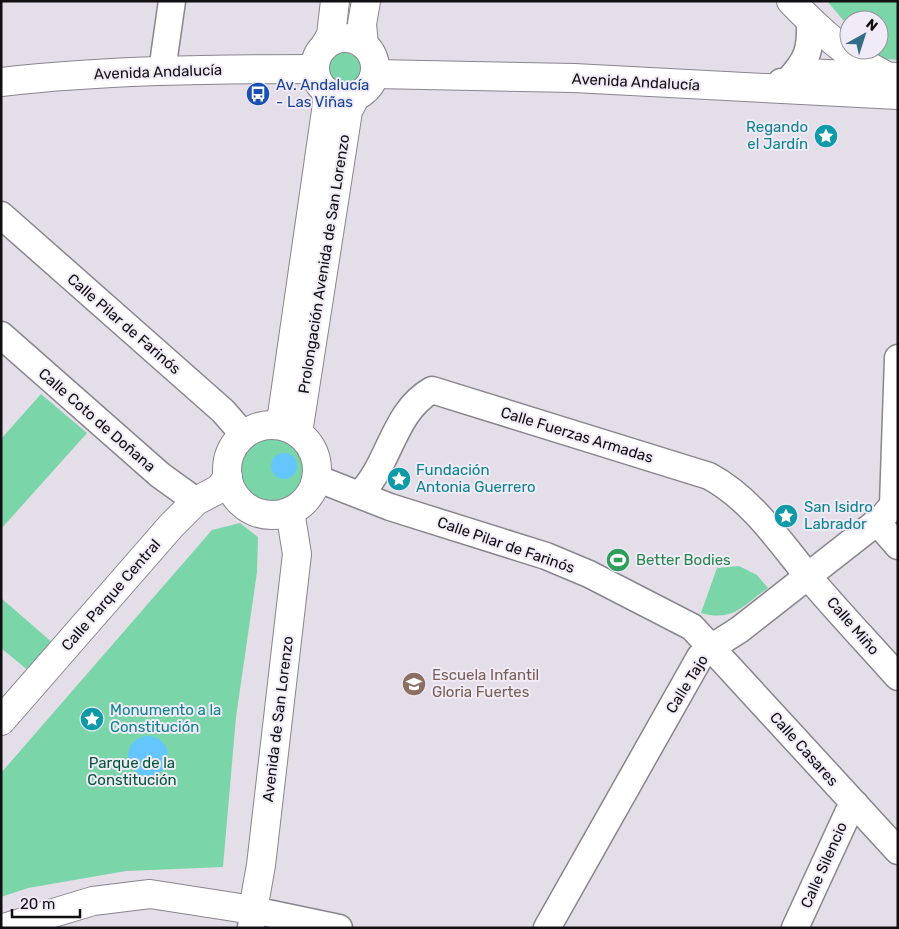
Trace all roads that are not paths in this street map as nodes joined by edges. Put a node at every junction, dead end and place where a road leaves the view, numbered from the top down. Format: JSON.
{"nodes":[{"id":1,"x":172,"y":1,"type":"edge"},
{"id":2,"x":334,"y":1,"type":"edge"},
{"id":3,"x":366,"y":1,"type":"edge"},
{"id":4,"x":801,"y":11,"type":"edge"},
{"id":5,"x":371,"y":60,"type":"junction"},
{"id":6,"x":322,"y":69,"type":"junction"},
{"id":7,"x":162,"y":71,"type":"junction"},
{"id":8,"x":796,"y":73,"type":"junction"},
{"id":9,"x":1,"y":82,"type":"edge"},
{"id":10,"x":894,"y":83,"type":"edge"},
{"id":11,"x":741,"y":88,"type":"junction"},
{"id":12,"x":356,"y":96,"type":"junction"},
{"id":13,"x":1,"y":215,"type":"edge"},
{"id":14,"x":1,"y":335,"type":"edge"},
{"id":15,"x":898,"y":358,"type":"edge"},
{"id":16,"x":287,"y":429,"type":"junction"},
{"id":17,"x":244,"y":435,"type":"junction"},
{"id":18,"x":896,"y":440,"type":"edge"},
{"id":19,"x":228,"y":478,"type":"junction"},
{"id":20,"x":316,"y":478,"type":"junction"},
{"id":21,"x":360,"y":494,"type":"junction"},
{"id":22,"x":196,"y":501,"type":"junction"},
{"id":23,"x":889,"y":510,"type":"edge"},
{"id":24,"x":290,"y":511,"type":"junction"},
{"id":25,"x":898,"y":546,"type":"edge"},
{"id":26,"x":808,"y":575,"type":"junction"},
{"id":27,"x":712,"y":647,"type":"junction"},
{"id":28,"x":898,"y":677,"type":"edge"},
{"id":29,"x":1,"y":722,"type":"edge"},
{"id":30,"x":855,"y":804,"type":"junction"},
{"id":31,"x":898,"y":851,"type":"edge"},
{"id":32,"x":252,"y":919,"type":"edge"},
{"id":33,"x":4,"y":928,"type":"edge"},
{"id":34,"x":339,"y":928,"type":"edge"},
{"id":35,"x":547,"y":928,"type":"edge"},
{"id":36,"x":795,"y":928,"type":"edge"}],
"edges":[{"from":1,"to":7,"type":"street"},
{"from":2,"to":6,"type":"street","name":"Prolongación Avenida de San Lorenzo"},
{"from":3,"to":5,"type":"street"},
{"from":4,"to":8,"type":"street"},
{"from":4,"to":10,"type":"street"},
{"from":5,"to":6,"type":"street"},
{"from":5,"to":8,"type":"street","name":"Avenida Andalucía"},
{"from":5,"to":11,"type":"street","name":"Avenida Andalucía"},
{"from":5,"to":12,"type":"street"},
{"from":6,"to":7,"type":"street","name":"Avenida Andalucía"},
{"from":6,"to":12,"type":"street"},
{"from":6,"to":16,"type":"street","name":"Prolongación Avenida de San Lorenzo"},
{"from":7,"to":9,"type":"street","name":"Avenida Andalucía"},
{"from":8,"to":10,"type":"street","name":"Avenida Andalucía"},
{"from":8,"to":11,"type":"street"},
{"from":10,"to":11,"type":"street","name":"Avenida Andalucía"},
{"from":12,"to":16,"type":"street","name":"Prolongación Avenida de San Lorenzo"},
{"from":13,"to":17,"type":"street","name":"Calle Pilar de Farinós"},
{"from":14,"to":22,"type":"street","name":"Calle Coto de Doñana"},
{"from":15,"to":18,"type":"street"},
{"from":16,"to":17,"type":"street"},
{"from":16,"to":20,"type":"street"},
{"from":17,"to":19,"type":"street"},
{"from":18,"to":23,"type":"street"},
{"from":19,"to":22,"type":"street","name":"Calle Parque Central"},
{"from":19,"to":24,"type":"street"},
{"from":20,"to":21,"type":"street","name":"Calle Pilar de Farinós"},
{"from":20,"to":24,"type":"street"},
{"from":21,"to":26,"type":"street","name":"Calle Fuerzas Armadas"},
{"from":21,"to":27,"type":"street","name":"Calle Pilar de Farinós"},
{"from":22,"to":29,"type":"street","name":"Calle Parque Central"},
{"from":23,"to":25,"type":"street"},
{"from":23,"to":26,"type":"street","name":"Calle Tajo"},
{"from":24,"to":32,"type":"street","name":"Avenida de San Lorenzo"},
{"from":26,"to":27,"type":"street","name":"Calle Tajo"},
{"from":26,"to":28,"type":"street","name":"Calle Miño"},
{"from":27,"to":30,"type":"street","name":"Calle Casares"},
{"from":27,"to":35,"type":"street","name":"Calle Tajo"},
{"from":30,"to":31,"type":"street","name":"Calle Casares"},
{"from":30,"to":36,"type":"street","name":"Calle Silencio"},
{"from":32,"to":33,"type":"street"},
{"from":32,"to":34,"type":"street"}]}
